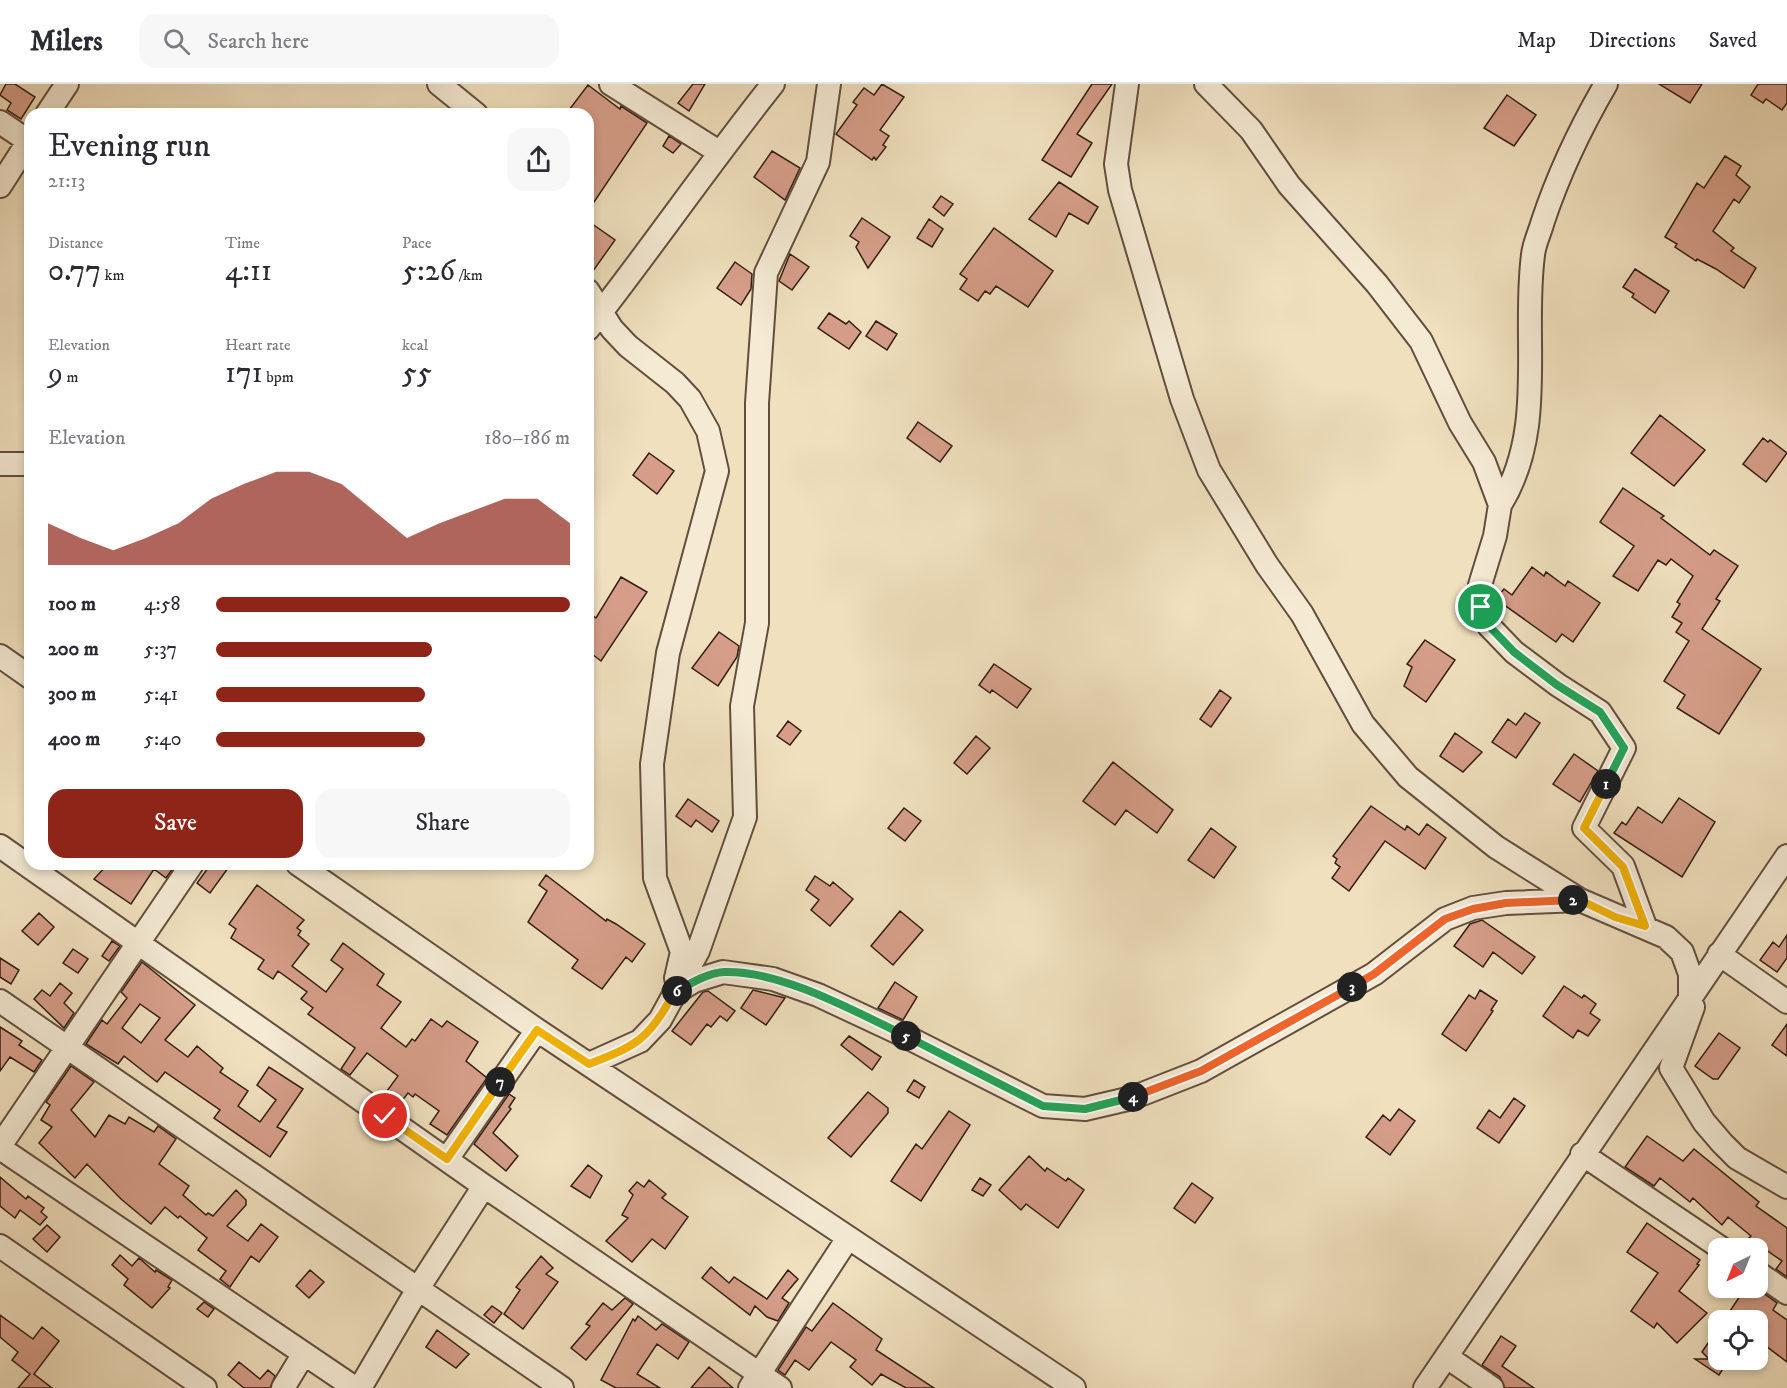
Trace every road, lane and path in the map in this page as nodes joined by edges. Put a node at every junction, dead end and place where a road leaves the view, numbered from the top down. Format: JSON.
{"nodes":[{"id":1,"x":67,"y":84,"type":"edge"},
{"id":2,"x":439,"y":84,"type":"edge"},
{"id":3,"x":611,"y":84,"type":"edge"},
{"id":4,"x":773,"y":84,"type":"edge"},
{"id":5,"x":829,"y":84,"type":"edge"},
{"id":6,"x":1127,"y":84,"type":"edge"},
{"id":7,"x":1206,"y":84,"type":"edge"},
{"id":8,"x":1606,"y":84,"type":"edge"},
{"id":9,"x":51,"y":108,"type":"edge"},
{"id":10,"x":469,"y":108,"type":"edge"},
{"id":11,"x":0,"y":122,"type":"edge"},
{"id":12,"x":24,"y":137,"type":"edge"},
{"id":13,"x":24,"y":148,"type":"edge"},
{"id":14,"x":719,"y":152,"type":"junction"},
{"id":15,"x":0,"y":186,"type":"edge"},
{"id":16,"x":594,"y":300,"type":"edge"},
{"id":17,"x":602,"y":311,"type":"junction"},
{"id":18,"x":594,"y":321,"type":"edge"},
{"id":19,"x":0,"y":464,"type":"edge"},
{"id":20,"x":24,"y":464,"type":"edge"},
{"id":21,"x":1500,"y":505,"type":"junction"},
{"id":22,"x":0,"y":656,"type":"edge"},
{"id":23,"x":24,"y":673,"type":"edge"},
{"id":24,"x":0,"y":846,"type":"edge"},
{"id":25,"x":1787,"y":856,"type":"edge"},
{"id":26,"x":24,"y":863,"type":"edge"},
{"id":27,"x":34,"y":870,"type":"edge"},
{"id":28,"x":188,"y":870,"type":"edge"},
{"id":29,"x":307,"y":870,"type":"edge"},
{"id":30,"x":1580,"y":900,"type":"junction"},
{"id":31,"x":1645,"y":926,"type":"junction"},
{"id":32,"x":137,"y":943,"type":"junction"},
{"id":33,"x":1719,"y":954,"type":"junction"},
{"id":34,"x":1704,"y":977,"type":"junction"},
{"id":35,"x":673,"y":994,"type":"junction"},
{"id":36,"x":1690,"y":997,"type":"junction"},
{"id":37,"x":0,"y":1001,"type":"edge"},
{"id":38,"x":1787,"y":1002,"type":"edge"},
{"id":39,"x":537,"y":1030,"type":"junction"},
{"id":40,"x":68,"y":1049,"type":"junction"},
{"id":41,"x":589,"y":1064,"type":"junction"},
{"id":42,"x":0,"y":1147,"type":"edge"},
{"id":43,"x":1582,"y":1154,"type":"junction"},
{"id":44,"x":447,"y":1159,"type":"junction"},
{"id":45,"x":484,"y":1186,"type":"junction"},
{"id":46,"x":1787,"y":1188,"type":"edge"},
{"id":47,"x":848,"y":1238,"type":"junction"},
{"id":48,"x":1708,"y":1239,"type":"edge"},
{"id":49,"x":0,"y":1246,"type":"edge"},
{"id":50,"x":1768,"y":1280,"type":"edge"},
{"id":51,"x":419,"y":1287,"type":"junction"},
{"id":52,"x":1787,"y":1293,"type":"edge"},
{"id":53,"x":303,"y":1355,"type":"junction"},
{"id":54,"x":1447,"y":1357,"type":"junction"},
{"id":55,"x":755,"y":1381,"type":"edge"},
{"id":56,"x":205,"y":1388,"type":"edge"},
{"id":57,"x":283,"y":1388,"type":"edge"},
{"id":58,"x":355,"y":1388,"type":"edge"},
{"id":59,"x":360,"y":1388,"type":"edge"},
{"id":60,"x":562,"y":1388,"type":"edge"},
{"id":61,"x":780,"y":1388,"type":"edge"},
{"id":62,"x":1074,"y":1388,"type":"edge"},
{"id":63,"x":1425,"y":1388,"type":"edge"},
{"id":64,"x":1492,"y":1388,"type":"edge"}],
"edges":[{"from":1,"to":9,"type":"street"},
{"from":2,"to":10,"type":"street"},
{"from":3,"to":14,"type":"street"},
{"from":4,"to":14,"type":"street"},
{"from":5,"to":35,"type":"street"},
{"from":6,"to":30,"type":"street"},
{"from":7,"to":21,"type":"street"},
{"from":8,"to":21,"type":"street"},
{"from":11,"to":12,"type":"street"},
{"from":13,"to":15,"type":"street"},
{"from":14,"to":17,"type":"street"},
{"from":16,"to":17,"type":"street"},
{"from":17,"to":18,"type":"street"},
{"from":17,"to":35,"type":"street"},
{"from":19,"to":20,"type":"street"},
{"from":21,"to":31,"type":"street"},
{"from":22,"to":23,"type":"street"},
{"from":24,"to":26,"type":"street"},
{"from":25,"to":33,"type":"street"},
{"from":27,"to":32,"type":"street"},
{"from":28,"to":32,"type":"street"},
{"from":29,"to":39,"type":"street"},
{"from":30,"to":31,"type":"street"},
{"from":30,"to":35,"type":"street"},
{"from":31,"to":36,"type":"street"},
{"from":32,"to":40,"type":"street"},
{"from":32,"to":44,"type":"street"},
{"from":33,"to":34,"type":"street"},
{"from":33,"to":38,"type":"street"},
{"from":34,"to":36,"type":"street"},
{"from":34,"to":46,"type":"street"},
{"from":35,"to":41,"type":"street"},
{"from":36,"to":43,"type":"street"},
{"from":37,"to":40,"type":"street"},
{"from":39,"to":41,"type":"street"},
{"from":39,"to":44,"type":"street"},
{"from":40,"to":42,"type":"street"},
{"from":40,"to":51,"type":"street"},
{"from":41,"to":47,"type":"street"},
{"from":42,"to":53,"type":"street"},
{"from":43,"to":48,"type":"street"},
{"from":43,"to":54,"type":"street"},
{"from":44,"to":45,"type":"street"},
{"from":45,"to":51,"type":"street"},
{"from":45,"to":55,"type":"street"},
{"from":47,"to":55,"type":"street"},
{"from":47,"to":62,"type":"street"},
{"from":49,"to":56,"type":"street"},
{"from":50,"to":52,"type":"street"},
{"from":51,"to":59,"type":"street"},
{"from":51,"to":60,"type":"street"},
{"from":53,"to":57,"type":"street"},
{"from":53,"to":58,"type":"street"},
{"from":54,"to":63,"type":"street"},
{"from":54,"to":64,"type":"street"},
{"from":55,"to":61,"type":"street"}]}
